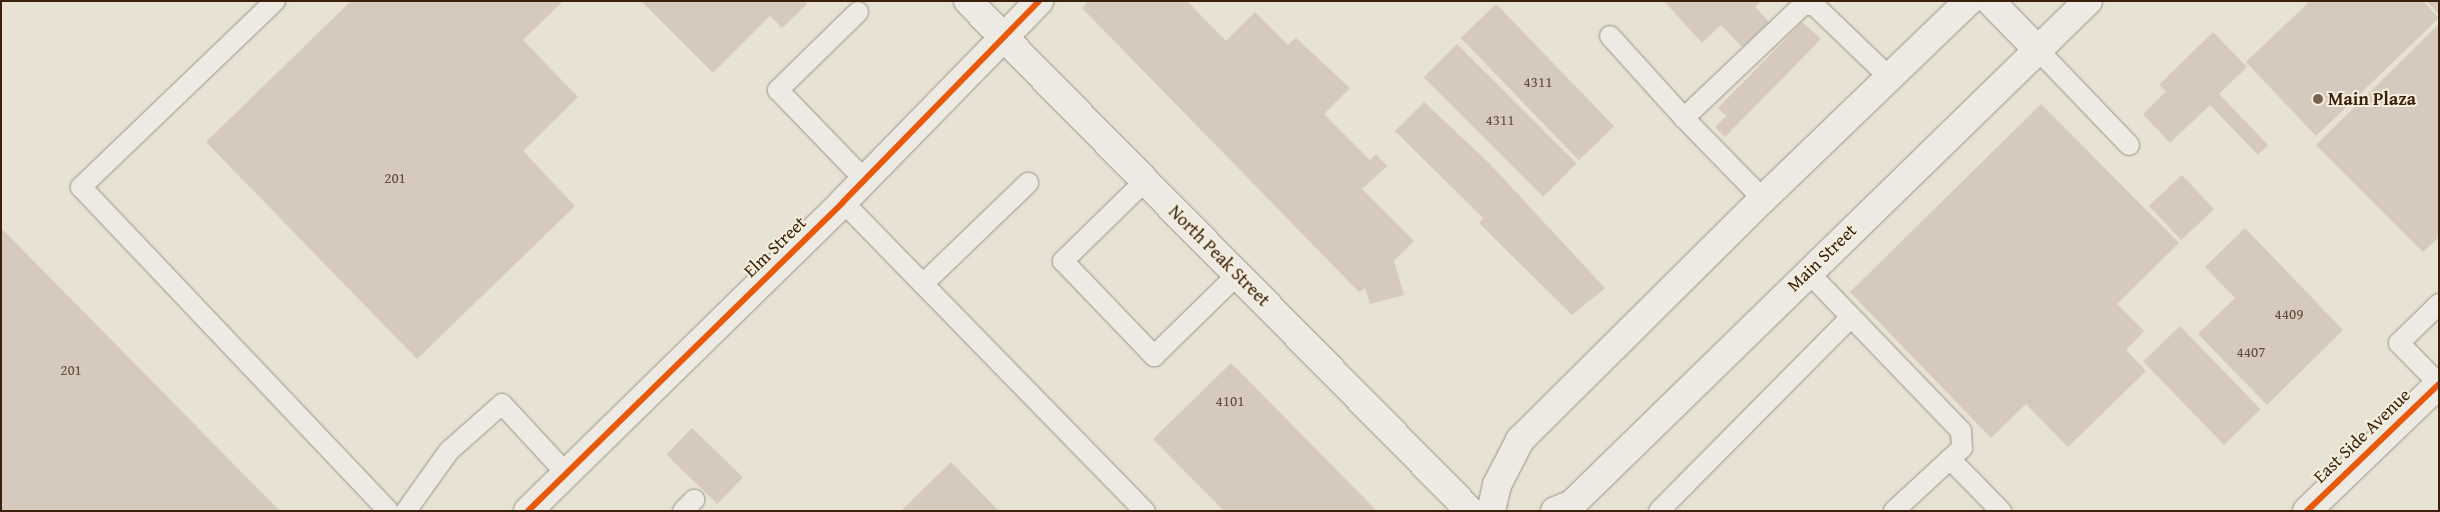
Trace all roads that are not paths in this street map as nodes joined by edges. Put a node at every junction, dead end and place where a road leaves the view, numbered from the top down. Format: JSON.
{"nodes":[{"id":1,"x":275,"y":1,"type":"edge"},
{"id":2,"x":968,"y":1,"type":"edge"},
{"id":3,"x":1039,"y":1,"type":"edge"},
{"id":4,"x":1969,"y":1,"type":"edge"},
{"id":5,"x":1990,"y":1,"type":"edge"},
{"id":6,"x":2088,"y":1,"type":"edge"},
{"id":7,"x":858,"y":12,"type":"dead end"},
{"id":8,"x":1610,"y":36,"type":"dead end"},
{"id":9,"x":1003,"y":37,"type":"junction"},
{"id":10,"x":2037,"y":49,"type":"junction"},
{"id":11,"x":1890,"y":78,"type":"junction"},
{"id":12,"x":1684,"y":118,"type":"junction"},
{"id":13,"x":2129,"y":145,"type":"dead end"},
{"id":14,"x":864,"y":179,"type":"junction"},
{"id":15,"x":1145,"y":181,"type":"junction"},
{"id":16,"x":1028,"y":183,"type":"dead end"},
{"id":17,"x":1762,"y":199,"type":"junction"},
{"id":18,"x":843,"y":202,"type":"junction"},
{"id":19,"x":1808,"y":272,"type":"junction"},
{"id":20,"x":1238,"y":275,"type":"junction"},
{"id":21,"x":923,"y":284,"type":"junction"},
{"id":22,"x":2439,"y":304,"type":"edge"},
{"id":23,"x":1852,"y":317,"type":"junction"},
{"id":24,"x":2439,"y":384,"type":"edge"},
{"id":25,"x":1950,"y":459,"type":"junction"},
{"id":26,"x":566,"y":473,"type":"junction"},
{"id":27,"x":389,"y":511,"type":"edge"},
{"id":28,"x":406,"y":511,"type":"edge"},
{"id":29,"x":528,"y":511,"type":"edge"},
{"id":30,"x":1145,"y":511,"type":"edge"},
{"id":31,"x":1470,"y":511,"type":"edge"},
{"id":32,"x":1491,"y":511,"type":"edge"},
{"id":33,"x":1555,"y":511,"type":"edge"},
{"id":34,"x":1659,"y":511,"type":"edge"},
{"id":35,"x":1894,"y":511,"type":"edge"},
{"id":36,"x":2001,"y":511,"type":"edge"},
{"id":37,"x":2307,"y":511,"type":"edge"}],
"edges":[{"from":1,"to":27,"type":"lane"},
{"from":2,"to":9,"type":"main road","name":"North Peak Street"},
{"from":3,"to":9,"type":"main road","name":"Elm Street"},
{"from":4,"to":11,"type":"main road"},
{"from":5,"to":10,"type":"main road"},
{"from":6,"to":10,"type":"main road","name":"Main Street"},
{"from":7,"to":14,"type":"lane"},
{"from":8,"to":12,"type":"lane"},
{"from":9,"to":14,"type":"main road","name":"Elm Street"},
{"from":9,"to":15,"type":"main road","name":"North Peak Street"},
{"from":10,"to":13,"type":"lane"},
{"from":10,"to":19,"type":"main road","name":"Main Street"},
{"from":11,"to":12,"type":"lane"},
{"from":11,"to":17,"type":"main road"},
{"from":12,"to":17,"type":"lane"},
{"from":14,"to":18,"type":"main road","name":"Elm Street"},
{"from":15,"to":20,"type":"main road","name":"North Peak Street"},
{"from":15,"to":20,"type":"lane"},
{"from":16,"to":21,"type":"lane"},
{"from":17,"to":32,"type":"main road"},
{"from":18,"to":21,"type":"lane"},
{"from":18,"to":26,"type":"main road","name":"Elm Street"},
{"from":19,"to":23,"type":"lane"},
{"from":19,"to":33,"type":"main road","name":"Main Street"},
{"from":20,"to":31,"type":"main road","name":"North Peak Street"},
{"from":21,"to":30,"type":"lane"},
{"from":22,"to":24,"type":"lane"},
{"from":23,"to":25,"type":"lane"},
{"from":23,"to":34,"type":"lane"},
{"from":24,"to":37,"type":"main road","name":"East Side Avenue"},
{"from":25,"to":35,"type":"lane"},
{"from":25,"to":36,"type":"lane"},
{"from":26,"to":28,"type":"lane"},
{"from":26,"to":29,"type":"main road","name":"Elm Street"}]}
